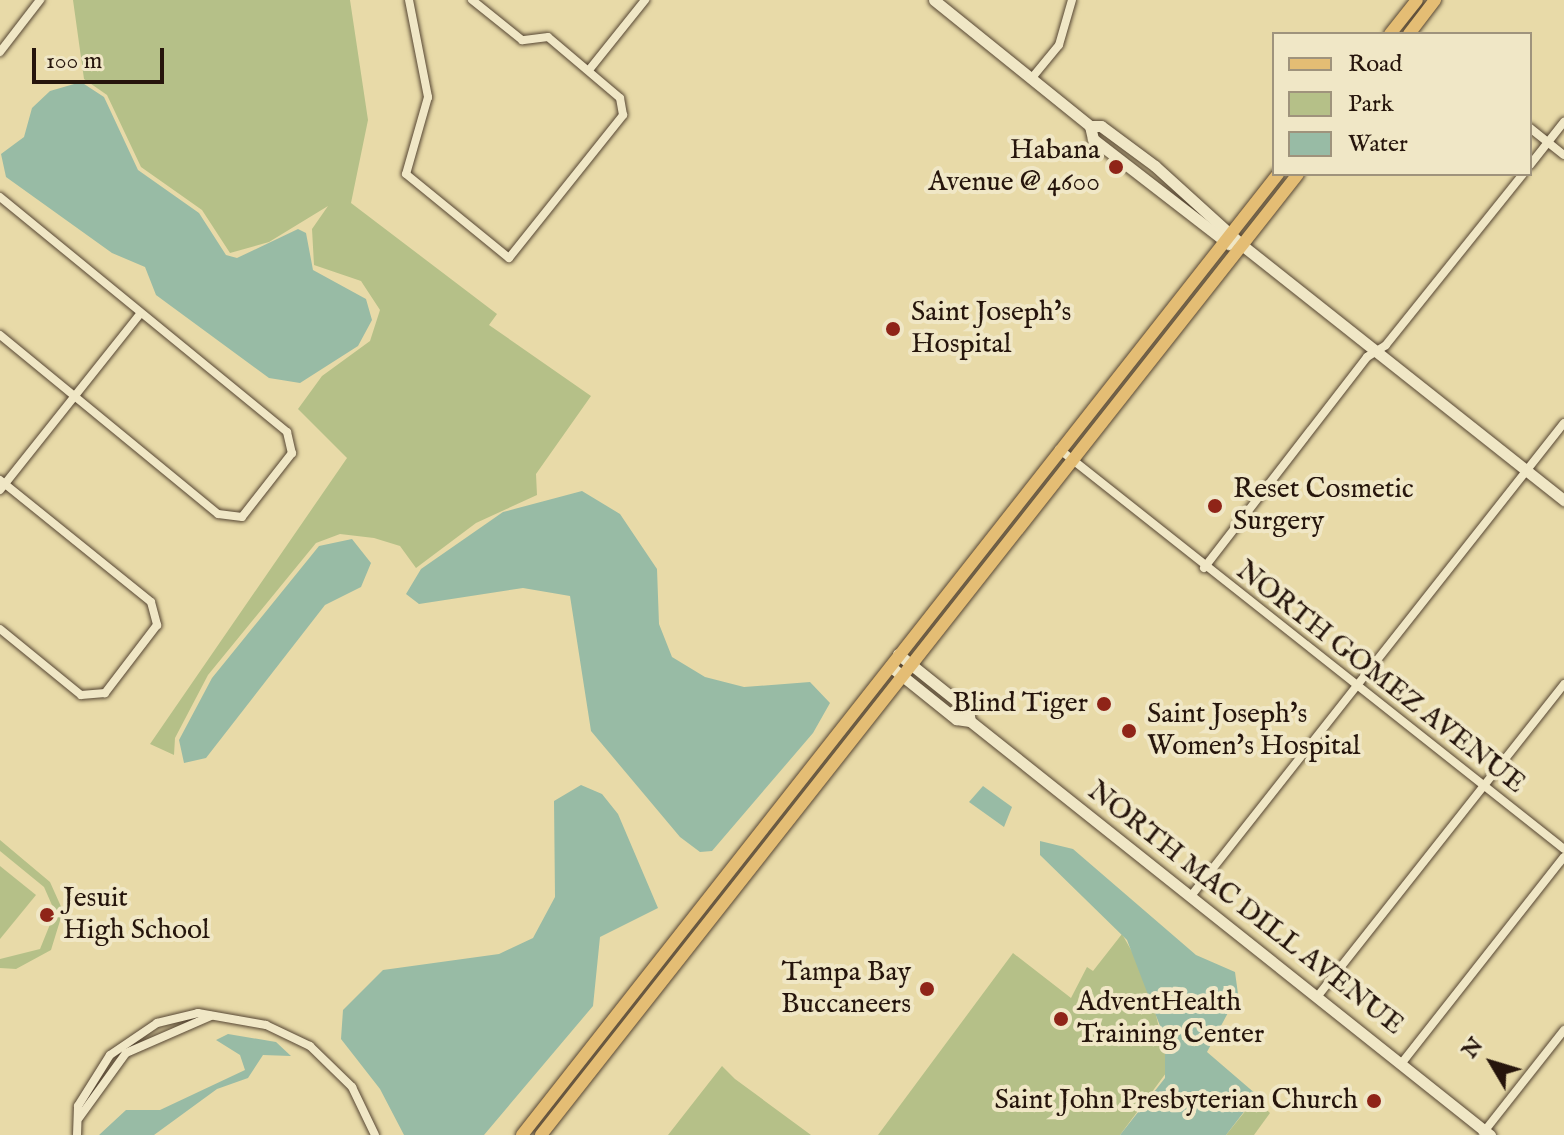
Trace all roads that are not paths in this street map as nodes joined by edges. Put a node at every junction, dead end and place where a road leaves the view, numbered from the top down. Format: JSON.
{"nodes":[{"id":1,"x":40,"y":0,"type":"edge"},
{"id":2,"x":409,"y":0,"type":"edge"},
{"id":3,"x":472,"y":0,"type":"edge"},
{"id":4,"x":645,"y":0,"type":"edge"},
{"id":5,"x":934,"y":0,"type":"edge"},
{"id":6,"x":1072,"y":0,"type":"edge"},
{"id":7,"x":1417,"y":0,"type":"edge"},
{"id":8,"x":1435,"y":0,"type":"edge"},
{"id":9,"x":1394,"y":29,"type":"edge"},
{"id":10,"x":1411,"y":32,"type":"edge"},
{"id":11,"x":0,"y":52,"type":"edge"},
{"id":12,"x":589,"y":70,"type":"junction"},
{"id":13,"x":1031,"y":79,"type":"junction"},
{"id":14,"x":1564,"y":122,"type":"edge"},
{"id":15,"x":1090,"y":126,"type":"junction"},
{"id":16,"x":1532,"y":130,"type":"edge"},
{"id":17,"x":1548,"y":142,"type":"junction"},
{"id":18,"x":1564,"y":155,"type":"edge"},
{"id":19,"x":1532,"y":162,"type":"edge"},
{"id":20,"x":1276,"y":176,"type":"edge"},
{"id":21,"x":1296,"y":176,"type":"edge"},
{"id":22,"x":1521,"y":176,"type":"edge"},
{"id":23,"x":0,"y":197,"type":"edge"},
{"id":24,"x":1232,"y":231,"type":"junction"},
{"id":25,"x":1222,"y":243,"type":"junction"},
{"id":26,"x":1242,"y":245,"type":"junction"},
{"id":27,"x":141,"y":313,"type":"junction"},
{"id":28,"x":0,"y":335,"type":"edge"},
{"id":29,"x":1376,"y":351,"type":"junction"},
{"id":30,"x":75,"y":396,"type":"junction"},
{"id":31,"x":1564,"y":423,"type":"edge"},
{"id":32,"x":1059,"y":449,"type":"junction"},
{"id":33,"x":1070,"y":459,"type":"junction"},
{"id":34,"x":1526,"y":470,"type":"junction"},
{"id":35,"x":2,"y":485,"type":"edge"},
{"id":36,"x":1564,"y":500,"type":"edge"},
{"id":37,"x":1204,"y":568,"type":"junction"},
{"id":38,"x":0,"y":629,"type":"edge"},
{"id":39,"x":898,"y":654,"type":"junction"},
{"id":40,"x":910,"y":663,"type":"junction"},
{"id":41,"x":890,"y":666,"type":"junction"},
{"id":42,"x":901,"y":675,"type":"junction"},
{"id":43,"x":1564,"y":684,"type":"edge"},
{"id":44,"x":1354,"y":688,"type":"junction"},
{"id":45,"x":970,"y":721,"type":"junction"},
{"id":46,"x":1482,"y":787,"type":"junction"},
{"id":47,"x":1564,"y":849,"type":"edge"},
{"id":48,"x":1564,"y":857,"type":"edge"},
{"id":49,"x":1191,"y":896,"type":"junction"},
{"id":50,"x":1317,"y":997,"type":"junction"},
{"id":51,"x":1564,"y":1030,"type":"edge"},
{"id":52,"x":1401,"y":1064,"type":"junction"},
{"id":53,"x":1486,"y":1134,"type":"edge"},
{"id":54,"x":77,"y":1135,"type":"edge"},
{"id":55,"x":375,"y":1135,"type":"edge"},
{"id":56,"x":522,"y":1135,"type":"edge"},
{"id":57,"x":541,"y":1135,"type":"edge"}],
"edges":[{"from":1,"to":11,"type":"street"},
{"from":2,"to":12,"type":"street"},
{"from":3,"to":12,"type":"street"},
{"from":4,"to":12,"type":"street"},
{"from":5,"to":13,"type":"street"},
{"from":6,"to":13,"type":"street"},
{"from":7,"to":9,"type":"main road"},
{"from":8,"to":10,"type":"main road"},
{"from":13,"to":15,"type":"street"},
{"from":14,"to":17,"type":"street"},
{"from":15,"to":24,"type":"street"},
{"from":15,"to":25,"type":"street"},
{"from":16,"to":17,"type":"street"},
{"from":17,"to":18,"type":"street"},
{"from":17,"to":19,"type":"street"},
{"from":20,"to":24,"type":"main road"},
{"from":21,"to":26,"type":"main road"},
{"from":22,"to":29,"type":"street"},
{"from":23,"to":27,"type":"street"},
{"from":24,"to":25,"type":"main road"},
{"from":24,"to":26,"type":"street"},
{"from":25,"to":26,"type":"street"},
{"from":25,"to":32,"type":"main road"},
{"from":26,"to":29,"type":"street"},
{"from":26,"to":33,"type":"main road"},
{"from":27,"to":30,"type":"street"},
{"from":27,"to":30,"type":"street"},
{"from":28,"to":30,"type":"street"},
{"from":29,"to":34,"type":"street"},
{"from":29,"to":37,"type":"street"},
{"from":30,"to":35,"type":"street"},
{"from":31,"to":34,"type":"street"},
{"from":32,"to":33,"type":"street","name":"NORTH GOMEZ AVENUE"},
{"from":32,"to":39,"type":"main road"},
{"from":33,"to":37,"type":"street","name":"NORTH GOMEZ AVENUE"},
{"from":33,"to":40,"type":"main road"},
{"from":34,"to":36,"type":"street"},
{"from":34,"to":44,"type":"street"},
{"from":35,"to":38,"type":"street"},
{"from":37,"to":44,"type":"street","name":"NORTH GOMEZ AVENUE"},
{"from":39,"to":40,"type":"street","name":"NORTH MAC DILL AVENUE"},
{"from":39,"to":41,"type":"main road"},
{"from":40,"to":42,"type":"main road"},
{"from":40,"to":45,"type":"street","name":"NORTH MAC DILL AVENUE"},
{"from":41,"to":42,"type":"street","name":"NORTH MAC DILL AVENUE"},
{"from":41,"to":56,"type":"main road"},
{"from":42,"to":45,"type":"street","name":"NORTH MAC DILL AVENUE"},
{"from":42,"to":57,"type":"main road"},
{"from":43,"to":46,"type":"street"},
{"from":44,"to":46,"type":"street","name":"NORTH GOMEZ AVENUE"},
{"from":44,"to":49,"type":"street"},
{"from":45,"to":49,"type":"street","name":"NORTH MAC DILL AVENUE"},
{"from":46,"to":47,"type":"street","name":"NORTH GOMEZ AVENUE"},
{"from":46,"to":50,"type":"street"},
{"from":48,"to":52,"type":"street"},
{"from":49,"to":50,"type":"street","name":"NORTH MAC DILL AVENUE"},
{"from":50,"to":52,"type":"street","name":"NORTH MAC DILL AVENUE"},
{"from":51,"to":53,"type":"street"},
{"from":52,"to":53,"type":"street","name":"NORTH MAC DILL AVENUE"},
{"from":54,"to":55,"type":"street"}]}
